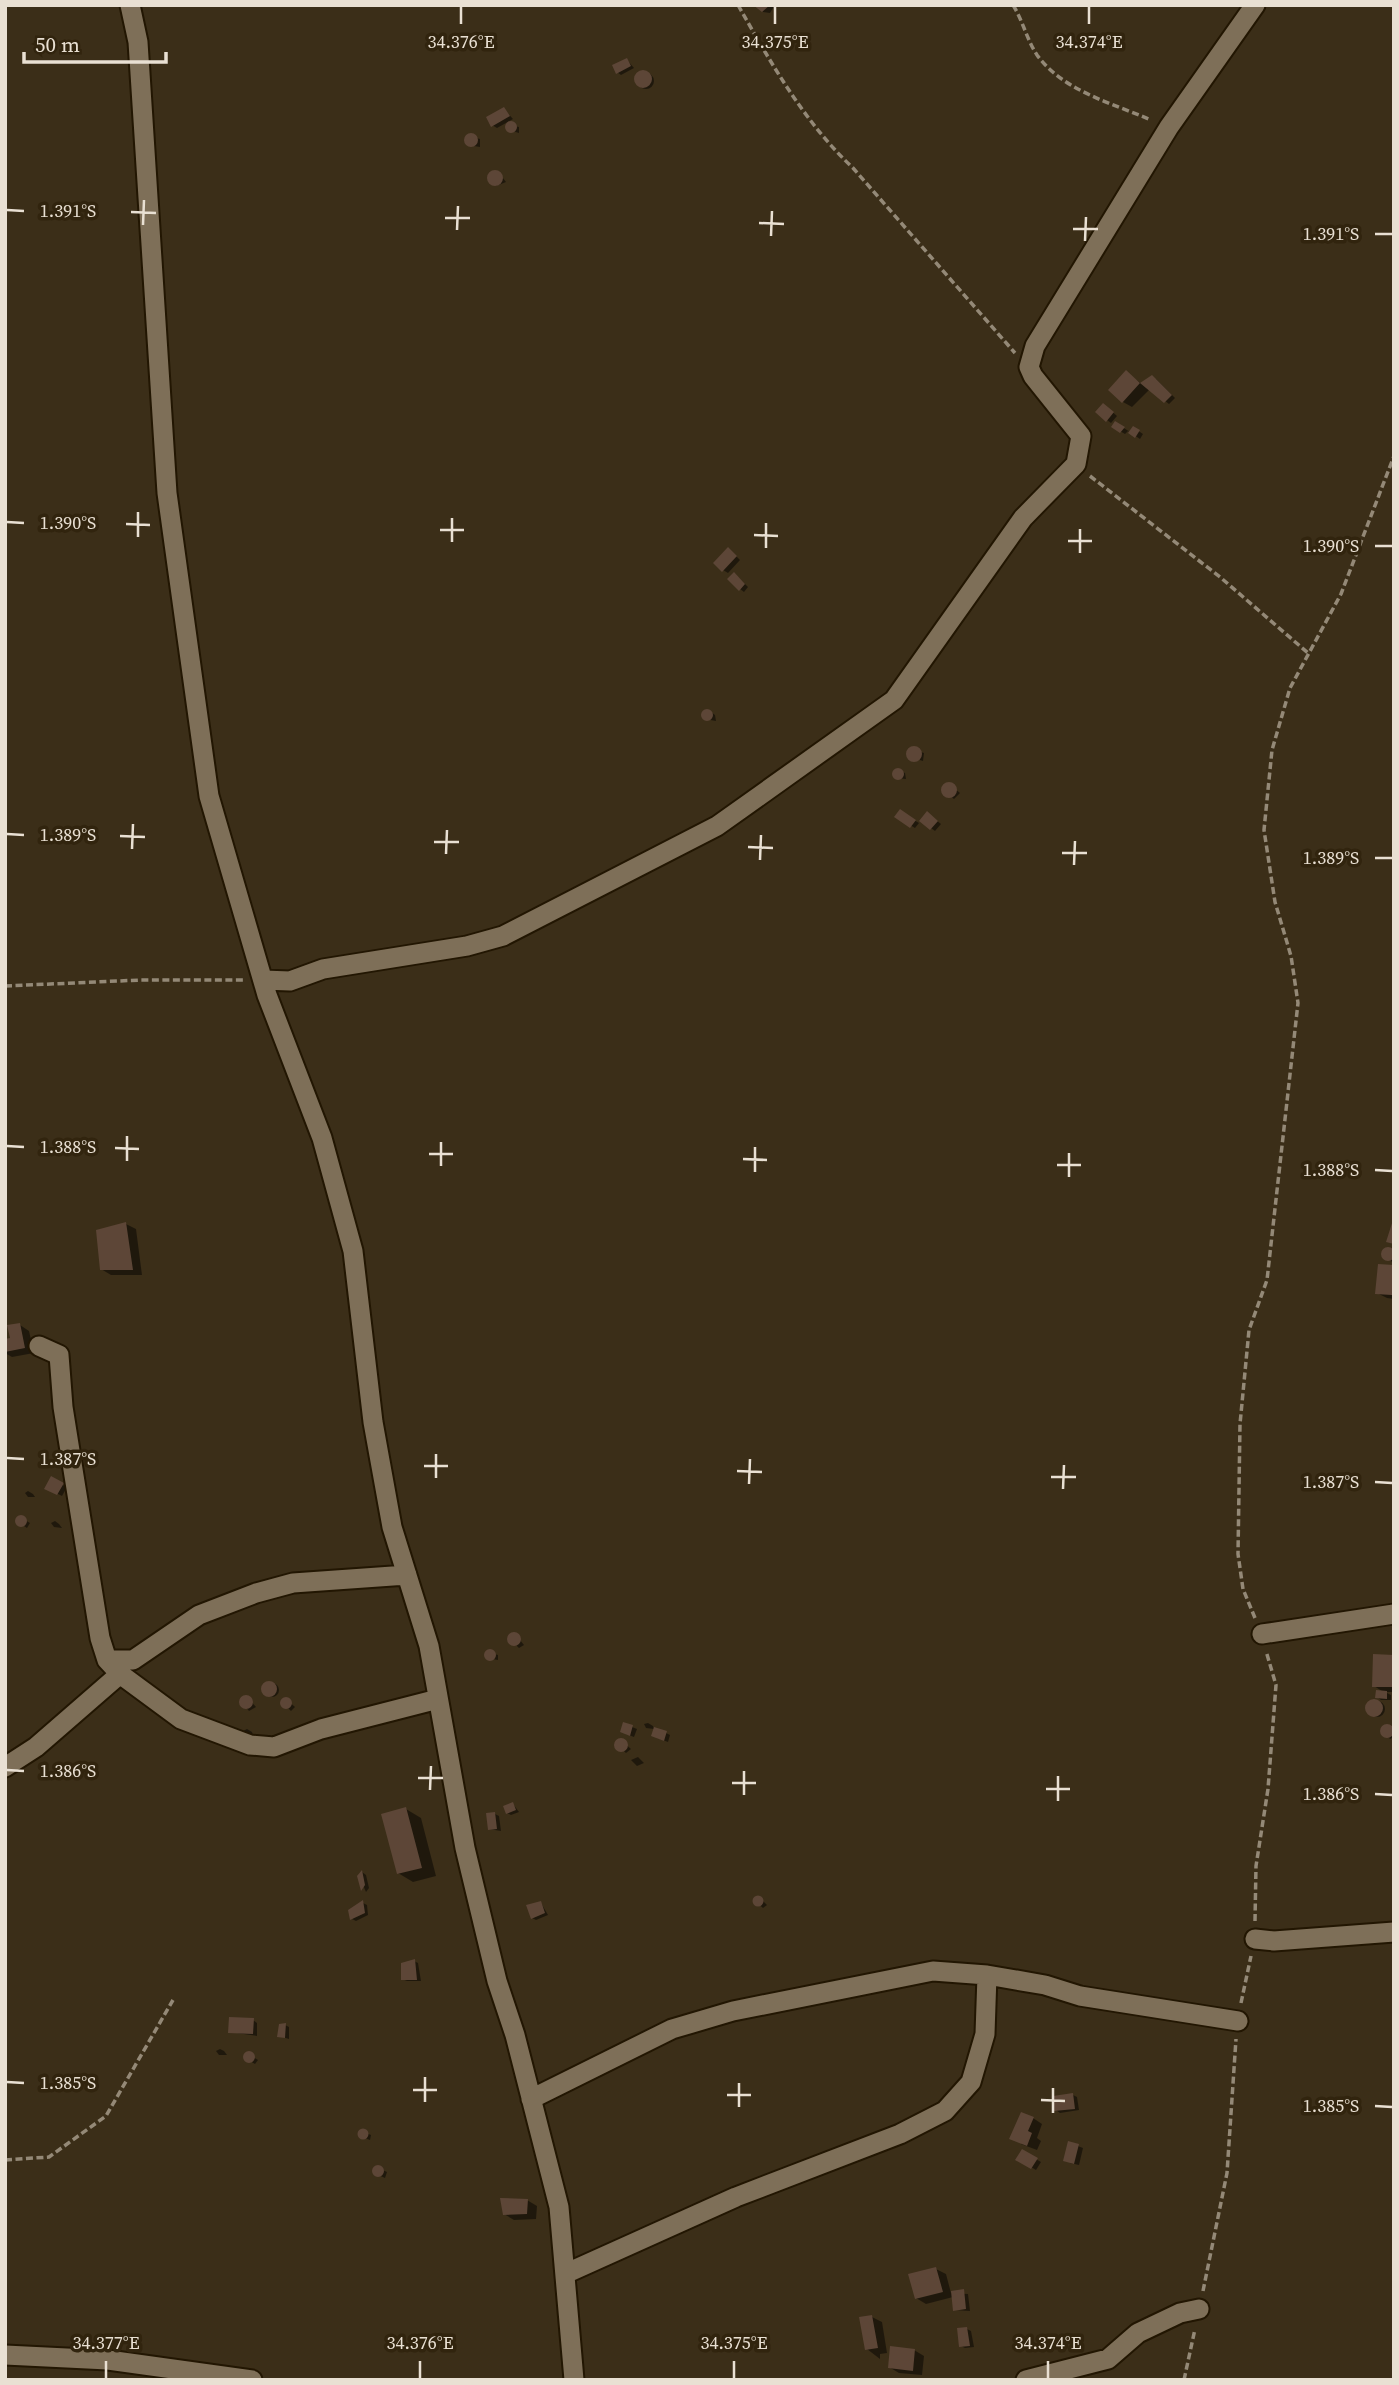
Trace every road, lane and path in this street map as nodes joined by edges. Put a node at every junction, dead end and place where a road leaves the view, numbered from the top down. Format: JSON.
{"nodes":[{"id":1,"x":130,"y":5,"type":"edge"},
{"id":2,"x":738,"y":5,"type":"edge"},
{"id":3,"x":1013,"y":5,"type":"edge"},
{"id":4,"x":1255,"y":5,"type":"edge"},
{"id":5,"x":1169,"y":127,"type":"junction"},
{"id":6,"x":1029,"y":367,"type":"junction"},
{"id":7,"x":1394,"y":456,"type":"edge"},
{"id":8,"x":1076,"y":464,"type":"junction"},
{"id":9,"x":1308,"y":653,"type":"junction"},
{"id":10,"x":263,"y":980,"type":"junction"},
{"id":11,"x":5,"y":986,"type":"edge"},
{"id":12,"x":39,"y":1346,"type":"dead end"},
{"id":13,"x":407,"y":1575,"type":"junction"},
{"id":14,"x":1394,"y":1614,"type":"edge"},
{"id":15,"x":1262,"y":1634,"type":"junction"},
{"id":16,"x":113,"y":1667,"type":"junction"},
{"id":17,"x":438,"y":1699,"type":"junction"},
{"id":18,"x":5,"y":1768,"type":"edge"},
{"id":19,"x":1394,"y":1932,"type":"edge"},
{"id":20,"x":1255,"y":1939,"type":"junction"},
{"id":21,"x":987,"y":1975,"type":"junction"},
{"id":22,"x":173,"y":2000,"type":"dead end"},
{"id":23,"x":1238,"y":2021,"type":"junction"},
{"id":24,"x":531,"y":2099,"type":"junction"},
{"id":25,"x":5,"y":2160,"type":"edge"},
{"id":26,"x":567,"y":2273,"type":"junction"},
{"id":27,"x":1199,"y":2309,"type":"junction"},
{"id":28,"x":5,"y":2355,"type":"edge"},
{"id":29,"x":252,"y":2380,"type":"edge"},
{"id":30,"x":574,"y":2380,"type":"edge"},
{"id":31,"x":1026,"y":2380,"type":"edge"},
{"id":32,"x":1184,"y":2380,"type":"edge"}],
"edges":[{"from":1,"to":10,"type":"street"},
{"from":2,"to":6,"type":"path"},
{"from":3,"to":5,"type":"path"},
{"from":4,"to":5,"type":"street"},
{"from":5,"to":6,"type":"street"},
{"from":6,"to":8,"type":"street"},
{"from":7,"to":9,"type":"path"},
{"from":8,"to":9,"type":"path"},
{"from":8,"to":10,"type":"street"},
{"from":9,"to":15,"type":"path"},
{"from":10,"to":11,"type":"path"},
{"from":10,"to":13,"type":"street"},
{"from":12,"to":16,"type":"street"},
{"from":13,"to":16,"type":"street"},
{"from":13,"to":17,"type":"street"},
{"from":14,"to":15,"type":"street"},
{"from":15,"to":20,"type":"path"},
{"from":16,"to":17,"type":"street"},
{"from":16,"to":18,"type":"street"},
{"from":17,"to":24,"type":"street"},
{"from":19,"to":20,"type":"street"},
{"from":20,"to":23,"type":"path"},
{"from":21,"to":23,"type":"street"},
{"from":21,"to":24,"type":"street"},
{"from":21,"to":26,"type":"street"},
{"from":22,"to":25,"type":"path"},
{"from":23,"to":27,"type":"path"},
{"from":24,"to":26,"type":"street"},
{"from":26,"to":30,"type":"street"},
{"from":27,"to":31,"type":"street"},
{"from":27,"to":32,"type":"path"},
{"from":28,"to":29,"type":"street"}]}
